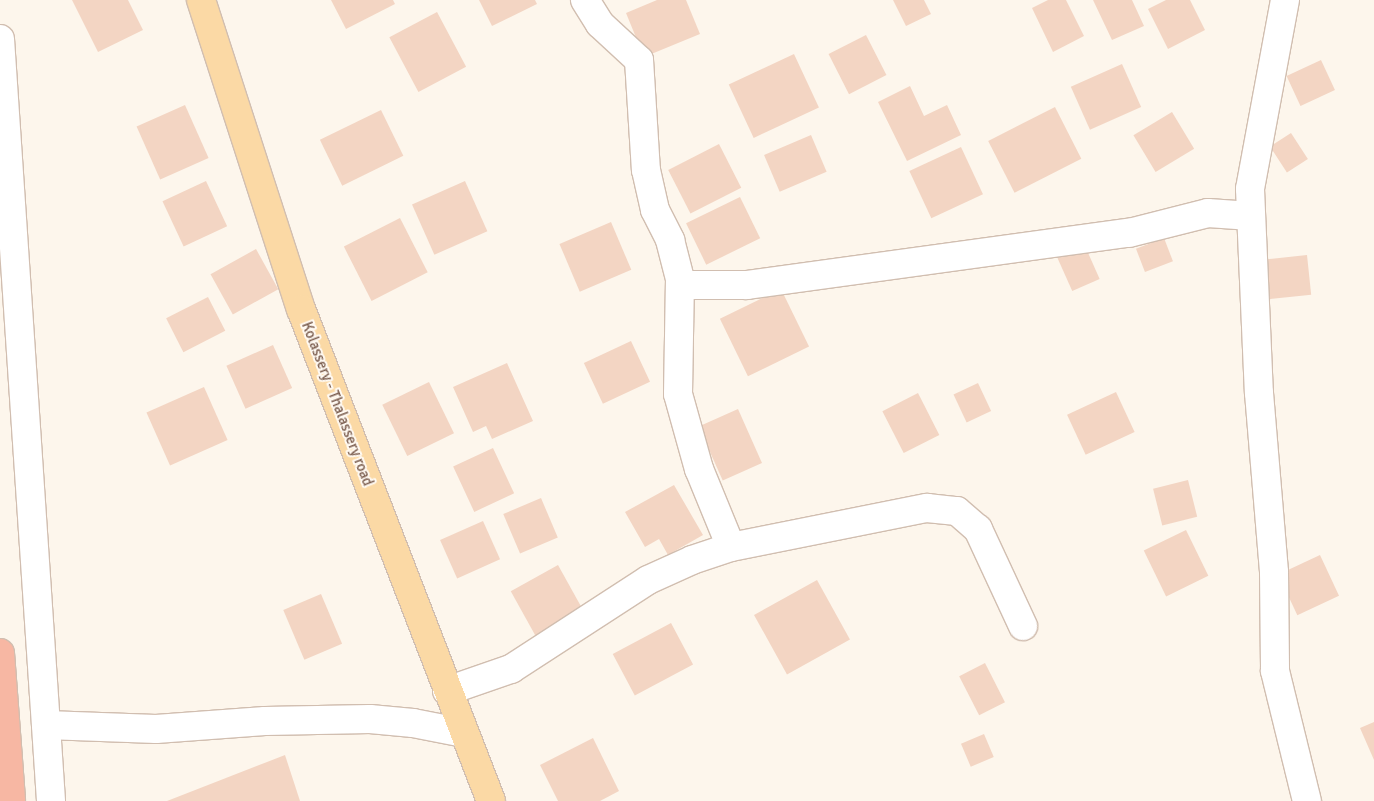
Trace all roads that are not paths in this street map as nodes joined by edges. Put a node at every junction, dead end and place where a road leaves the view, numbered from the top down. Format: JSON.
{"nodes":[{"id":1,"x":201,"y":0,"type":"edge"},
{"id":2,"x":584,"y":0,"type":"edge"},
{"id":3,"x":1285,"y":0,"type":"edge"},
{"id":4,"x":0,"y":39,"type":"edge"},
{"id":5,"x":1251,"y":216,"type":"junction"},
{"id":6,"x":680,"y":285,"type":"junction"},
{"id":7,"x":731,"y":547,"type":"junction"},
{"id":8,"x":1023,"y":626,"type":"dead end"},
{"id":9,"x":0,"y":653,"type":"edge"},
{"id":10,"x":447,"y":691,"type":"junction"},
{"id":11,"x":46,"y":725,"type":"junction"},
{"id":12,"x":464,"y":733,"type":"junction"},
{"id":13,"x":11,"y":801,"type":"edge"},
{"id":14,"x":51,"y":801,"type":"edge"},
{"id":15,"x":491,"y":801,"type":"edge"},
{"id":16,"x":1307,"y":801,"type":"edge"}],
"edges":[{"from":1,"to":10,"type":"main road","name":"Kolassery - Thalassery road"},
{"from":2,"to":6,"type":"street"},
{"from":3,"to":5,"type":"street"},
{"from":4,"to":11,"type":"street"},
{"from":5,"to":6,"type":"street"},
{"from":5,"to":16,"type":"street"},
{"from":6,"to":7,"type":"street"},
{"from":7,"to":8,"type":"street"},
{"from":7,"to":10,"type":"street"},
{"from":9,"to":13,"type":"highway"},
{"from":10,"to":12,"type":"main road","name":"Kolassery - Thalassery road"},
{"from":11,"to":12,"type":"street"},
{"from":11,"to":14,"type":"street"},
{"from":12,"to":15,"type":"main road","name":"Kolassery - Thalassery road"}]}
